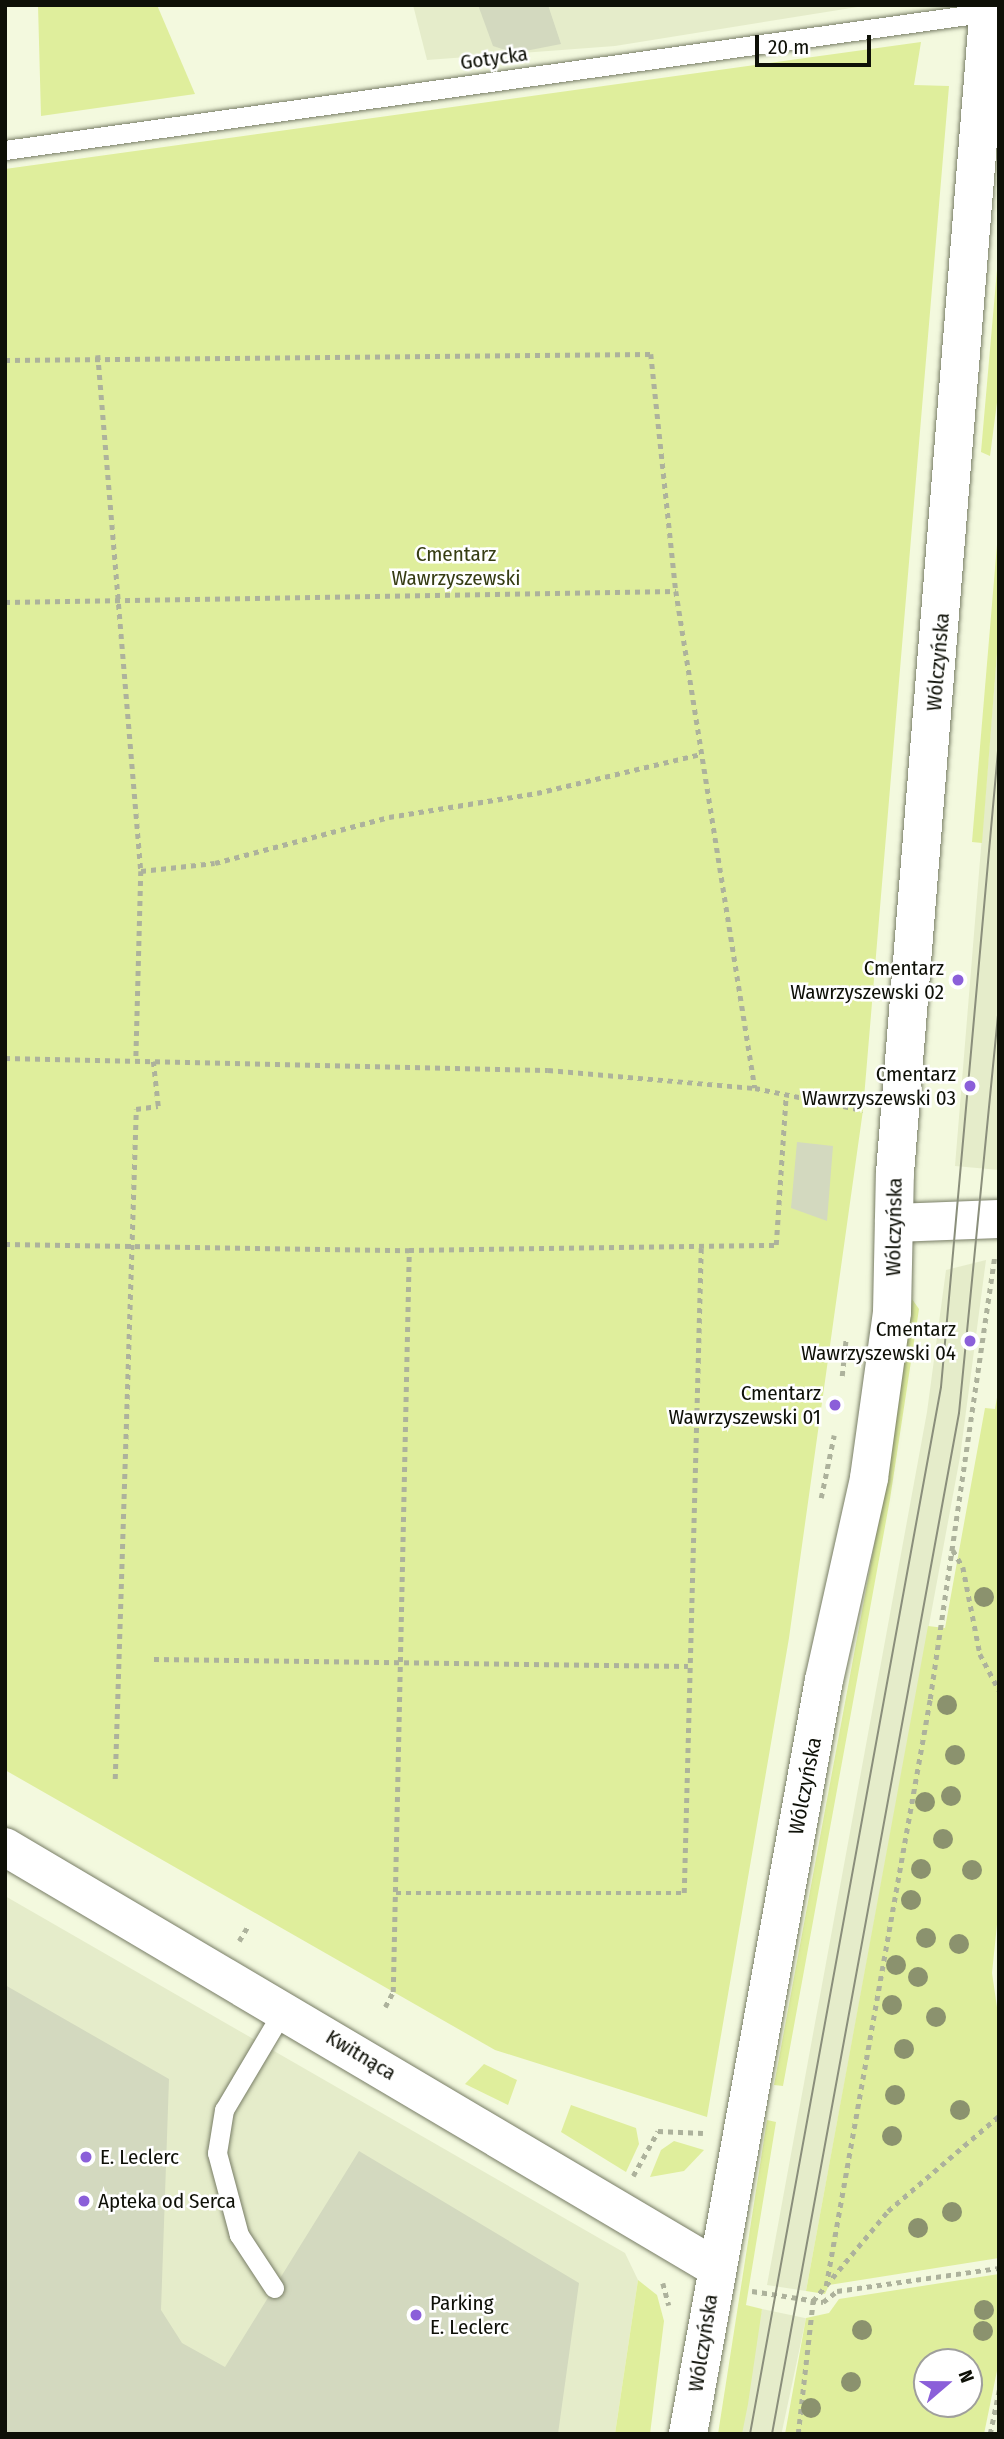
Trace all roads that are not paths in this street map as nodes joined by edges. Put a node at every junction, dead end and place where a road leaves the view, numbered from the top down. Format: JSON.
{"nodes":[{"id":1,"x":989,"y":8,"type":"edge"},
{"id":2,"x":5,"y":150,"type":"edge"},
{"id":3,"x":894,"y":1223,"type":"junction"},
{"id":4,"x":997,"y":1235,"type":"edge"},
{"id":5,"x":5,"y":1847,"type":"edge"},
{"id":6,"x":284,"y":2009,"type":"junction"},
{"id":7,"x":715,"y":2267,"type":"junction"},
{"id":8,"x":274,"y":2288,"type":"dead end"},
{"id":9,"x":688,"y":2434,"type":"edge"}],
"edges":[{"from":1,"to":2,"type":"lane","name":"Gotycka"},
{"from":1,"to":3,"type":"main road","name":"Wólczyńska"},
{"from":3,"to":4,"type":"main road"},
{"from":3,"to":7,"type":"main road","name":"Wólczyńska"},
{"from":5,"to":6,"type":"main road","name":"Kwitnąca"},
{"from":6,"to":7,"type":"main road","name":"Kwitnąca"},
{"from":6,"to":8,"type":"lane"},
{"from":7,"to":9,"type":"main road","name":"Wólczyńska"}]}
